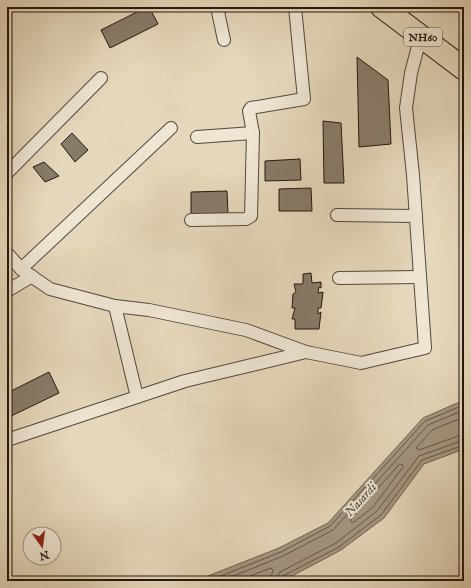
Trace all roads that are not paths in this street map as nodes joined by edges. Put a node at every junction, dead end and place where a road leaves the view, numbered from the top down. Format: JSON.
{"nodes":[{"id":1,"x":216,"y":7,"type":"edge"},
{"id":2,"x":295,"y":7,"type":"edge"},
{"id":3,"x":382,"y":7,"type":"edge"},
{"id":4,"x":406,"y":7,"type":"edge"},
{"id":5,"x":421,"y":35,"type":"junction"},
{"id":6,"x":224,"y":40,"type":"dead end"},
{"id":7,"x":464,"y":52,"type":"edge"},
{"id":8,"x":464,"y":69,"type":"edge"},
{"id":9,"x":101,"y":78,"type":"dead end"},
{"id":10,"x":171,"y":128,"type":"dead end"},
{"id":11,"x":253,"y":133,"type":"junction"},
{"id":12,"x":197,"y":137,"type":"dead end"},
{"id":13,"x":7,"y":173,"type":"edge"},
{"id":14,"x":337,"y":215,"type":"dead end"},
{"id":15,"x":416,"y":216,"type":"junction"},
{"id":16,"x":191,"y":220,"type":"dead end"},
{"id":17,"x":7,"y":253,"type":"edge"},
{"id":18,"x":21,"y":269,"type":"junction"},
{"id":19,"x":32,"y":276,"type":"junction"},
{"id":20,"x":420,"y":277,"type":"junction"},
{"id":21,"x":339,"y":278,"type":"dead end"},
{"id":22,"x":7,"y":291,"type":"edge"},
{"id":23,"x":115,"y":306,"type":"junction"},
{"id":24,"x":306,"y":352,"type":"junction"},
{"id":25,"x":137,"y":397,"type":"junction"},
{"id":26,"x":7,"y":440,"type":"edge"}],
"edges":[{"from":1,"to":6,"type":"street"},
{"from":2,"to":11,"type":"street"},
{"from":3,"to":5,"type":"highway","number":"NH60"},
{"from":4,"to":7,"type":"highway","number":"NH60"},
{"from":5,"to":8,"type":"highway","number":"NH60"},
{"from":5,"to":15,"type":"street"},
{"from":9,"to":13,"type":"street"},
{"from":10,"to":18,"type":"street"},
{"from":11,"to":12,"type":"street"},
{"from":11,"to":16,"type":"street"},
{"from":14,"to":15,"type":"street"},
{"from":15,"to":20,"type":"street"},
{"from":17,"to":18,"type":"street"},
{"from":18,"to":19,"type":"street"},
{"from":19,"to":22,"type":"street"},
{"from":19,"to":23,"type":"street"},
{"from":20,"to":21,"type":"street"},
{"from":20,"to":24,"type":"street"},
{"from":23,"to":24,"type":"street"},
{"from":23,"to":25,"type":"street"},
{"from":24,"to":25,"type":"street"},
{"from":25,"to":26,"type":"street"}]}
